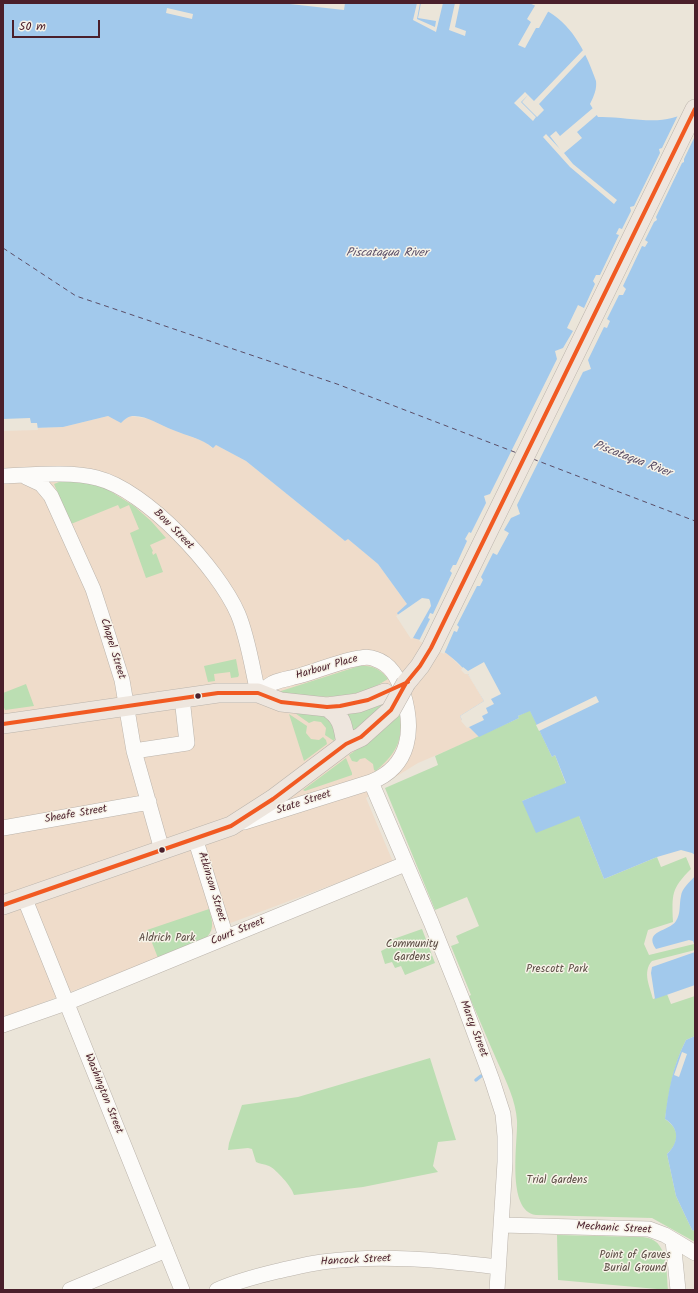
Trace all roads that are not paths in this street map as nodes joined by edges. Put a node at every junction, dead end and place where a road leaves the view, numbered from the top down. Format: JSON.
{"nodes":[{"id":1,"x":695,"y":109,"type":"edge"},
{"id":2,"x":10,"y":476,"type":"edge"},
{"id":3,"x":400,"y":678,"type":"junction"},
{"id":4,"x":258,"y":693,"type":"junction"},
{"id":5,"x":182,"y":698,"type":"junction"},
{"id":6,"x":388,"y":702,"type":"junction"},
{"id":7,"x":126,"y":706,"type":"junction"},
{"id":8,"x":327,"y":707,"type":"junction"},
{"id":9,"x":3,"y":724,"type":"edge"},
{"id":10,"x":346,"y":744,"type":"junction"},
{"id":11,"x":134,"y":751,"type":"junction"},
{"id":12,"x":371,"y":782,"type":"junction"},
{"id":13,"x":149,"y":802,"type":"junction"},
{"id":14,"x":231,"y":826,"type":"junction"},
{"id":15,"x":3,"y":828,"type":"edge"},
{"id":16,"x":196,"y":838,"type":"junction"},
{"id":17,"x":162,"y":850,"type":"junction"},
{"id":18,"x":405,"y":864,"type":"junction"},
{"id":19,"x":24,"y":897,"type":"junction"},
{"id":20,"x":3,"y":905,"type":"edge"},
{"id":21,"x":226,"y":937,"type":"junction"},
{"id":22,"x":66,"y":1003,"type":"junction"},
{"id":23,"x":3,"y":1025,"type":"edge"},
{"id":24,"x":502,"y":1226,"type":"junction"},
{"id":25,"x":673,"y":1240,"type":"junction"},
{"id":26,"x":166,"y":1250,"type":"junction"},
{"id":27,"x":695,"y":1253,"type":"edge"},
{"id":28,"x":498,"y":1267,"type":"junction"},
{"id":29,"x":70,"y":1290,"type":"edge"},
{"id":30,"x":182,"y":1290,"type":"edge"},
{"id":31,"x":217,"y":1290,"type":"edge"},
{"id":32,"x":497,"y":1290,"type":"edge"},
{"id":33,"x":678,"y":1290,"type":"edge"}],
"edges":[{"from":1,"to":3,"type":"main road"},
{"from":2,"to":4,"type":"street","name":"Bow Street"},
{"from":2,"to":7,"type":"street","name":"Chapel Street"},
{"from":3,"to":4,"type":"street","name":"Harbour Place"},
{"from":3,"to":6,"type":"main road","bridge":true},
{"from":3,"to":12,"type":"street","name":"State Street"},
{"from":4,"to":5,"type":"main road"},
{"from":4,"to":8,"type":"main road"},
{"from":5,"to":7,"type":"main road"},
{"from":5,"to":11,"type":"street"},
{"from":6,"to":8,"type":"main road"},
{"from":6,"to":10,"type":"main road"},
{"from":7,"to":9,"type":"main road"},
{"from":7,"to":11,"type":"street","name":"Chapel Street"},
{"from":8,"to":10,"type":"main road"},
{"from":10,"to":14,"type":"main road"},
{"from":11,"to":13,"type":"street","name":"Chapel Street"},
{"from":12,"to":14,"type":"street","name":"State Street"},
{"from":12,"to":18,"type":"street","name":"Marcy Street"},
{"from":13,"to":15,"type":"street","name":"Sheafe Street"},
{"from":13,"to":17,"type":"street","name":"Chapel Street"},
{"from":14,"to":16,"type":"main road","name":"State Street"},
{"from":16,"to":17,"type":"main road","name":"State Street"},
{"from":16,"to":21,"type":"street","name":"Atkinson Street"},
{"from":17,"to":19,"type":"main road","name":"State Street"},
{"from":18,"to":21,"type":"street","name":"Court Street"},
{"from":18,"to":24,"type":"street","name":"Marcy Street"},
{"from":19,"to":20,"type":"main road","name":"State Street"},
{"from":19,"to":22,"type":"street","name":"Washington Street"},
{"from":21,"to":22,"type":"street","name":"Court Street"},
{"from":22,"to":23,"type":"street","name":"Court Street"},
{"from":22,"to":26,"type":"street","name":"Washington Street"},
{"from":24,"to":25,"type":"street","name":"Mechanic Street"},
{"from":24,"to":28,"type":"street","name":"Marcy Street"},
{"from":25,"to":27,"type":"street","name":"Mechanic Street"},
{"from":25,"to":33,"type":"street"},
{"from":26,"to":29,"type":"street"},
{"from":26,"to":30,"type":"street","name":"Washington Street"},
{"from":28,"to":31,"type":"street","name":"Hancock Street"},
{"from":28,"to":32,"type":"street","name":"Marcy Street"}]}
